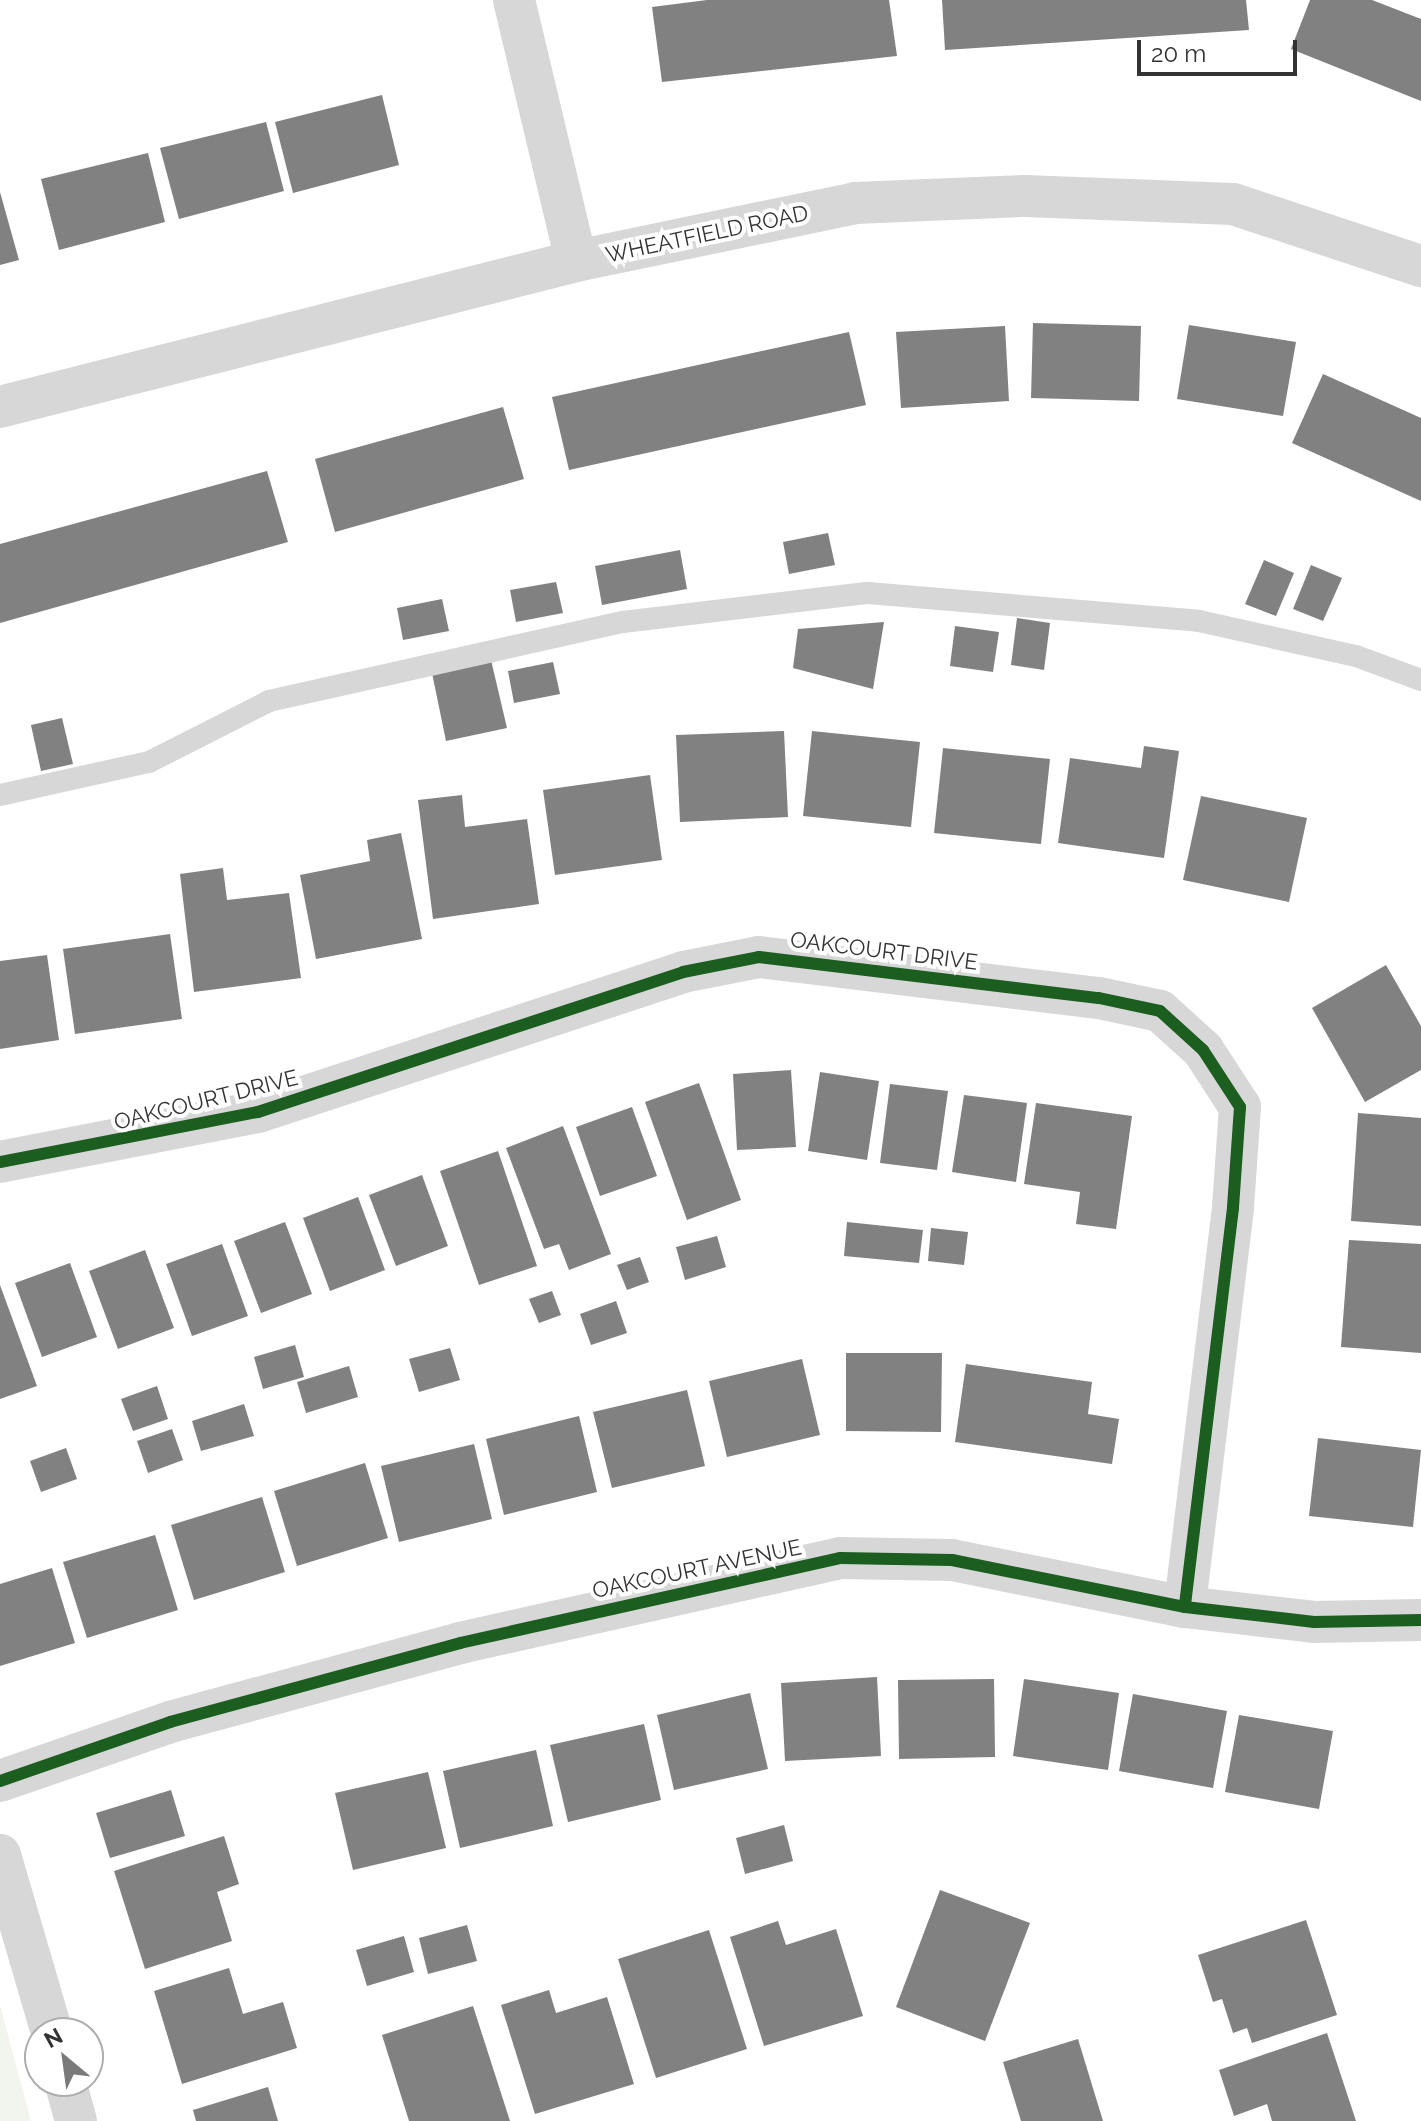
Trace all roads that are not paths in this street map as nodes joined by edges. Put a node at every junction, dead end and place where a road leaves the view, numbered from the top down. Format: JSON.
{"nodes":[{"id":1,"x":514,"y":0,"type":"edge"},
{"id":2,"x":576,"y":261,"type":"junction"},
{"id":3,"x":1421,"y":266,"type":"edge"},
{"id":4,"x":0,"y":407,"type":"edge"},
{"id":5,"x":1421,"y":680,"type":"edge"},
{"id":6,"x":0,"y":795,"type":"edge"},
{"id":7,"x":0,"y":1162,"type":"edge"},
{"id":8,"x":1185,"y":1607,"type":"junction"},
{"id":9,"x":1421,"y":1620,"type":"edge"},
{"id":10,"x":0,"y":1781,"type":"edge"},
{"id":11,"x":0,"y":1855,"type":"edge"},
{"id":12,"x":47,"y":2017,"type":"edge"},
{"id":13,"x":69,"y":2097,"type":"edge"},
{"id":14,"x":76,"y":2121,"type":"edge"}],
"edges":[{"from":1,"to":2,"type":"street"},
{"from":2,"to":3,"type":"street","name":"WHEATFIELD ROAD"},
{"from":2,"to":4,"type":"street","name":"WHEATFIELD ROAD"},
{"from":5,"to":6,"type":"lane"},
{"from":7,"to":8,"type":"street","name":"OAKCOURT DRIVE"},
{"from":8,"to":9,"type":"street","name":"OAKCOURT AVENUE"},
{"from":8,"to":10,"type":"street","name":"OAKCOURT AVENUE"},
{"from":11,"to":12,"type":"street"},
{"from":13,"to":14,"type":"street"}]}
